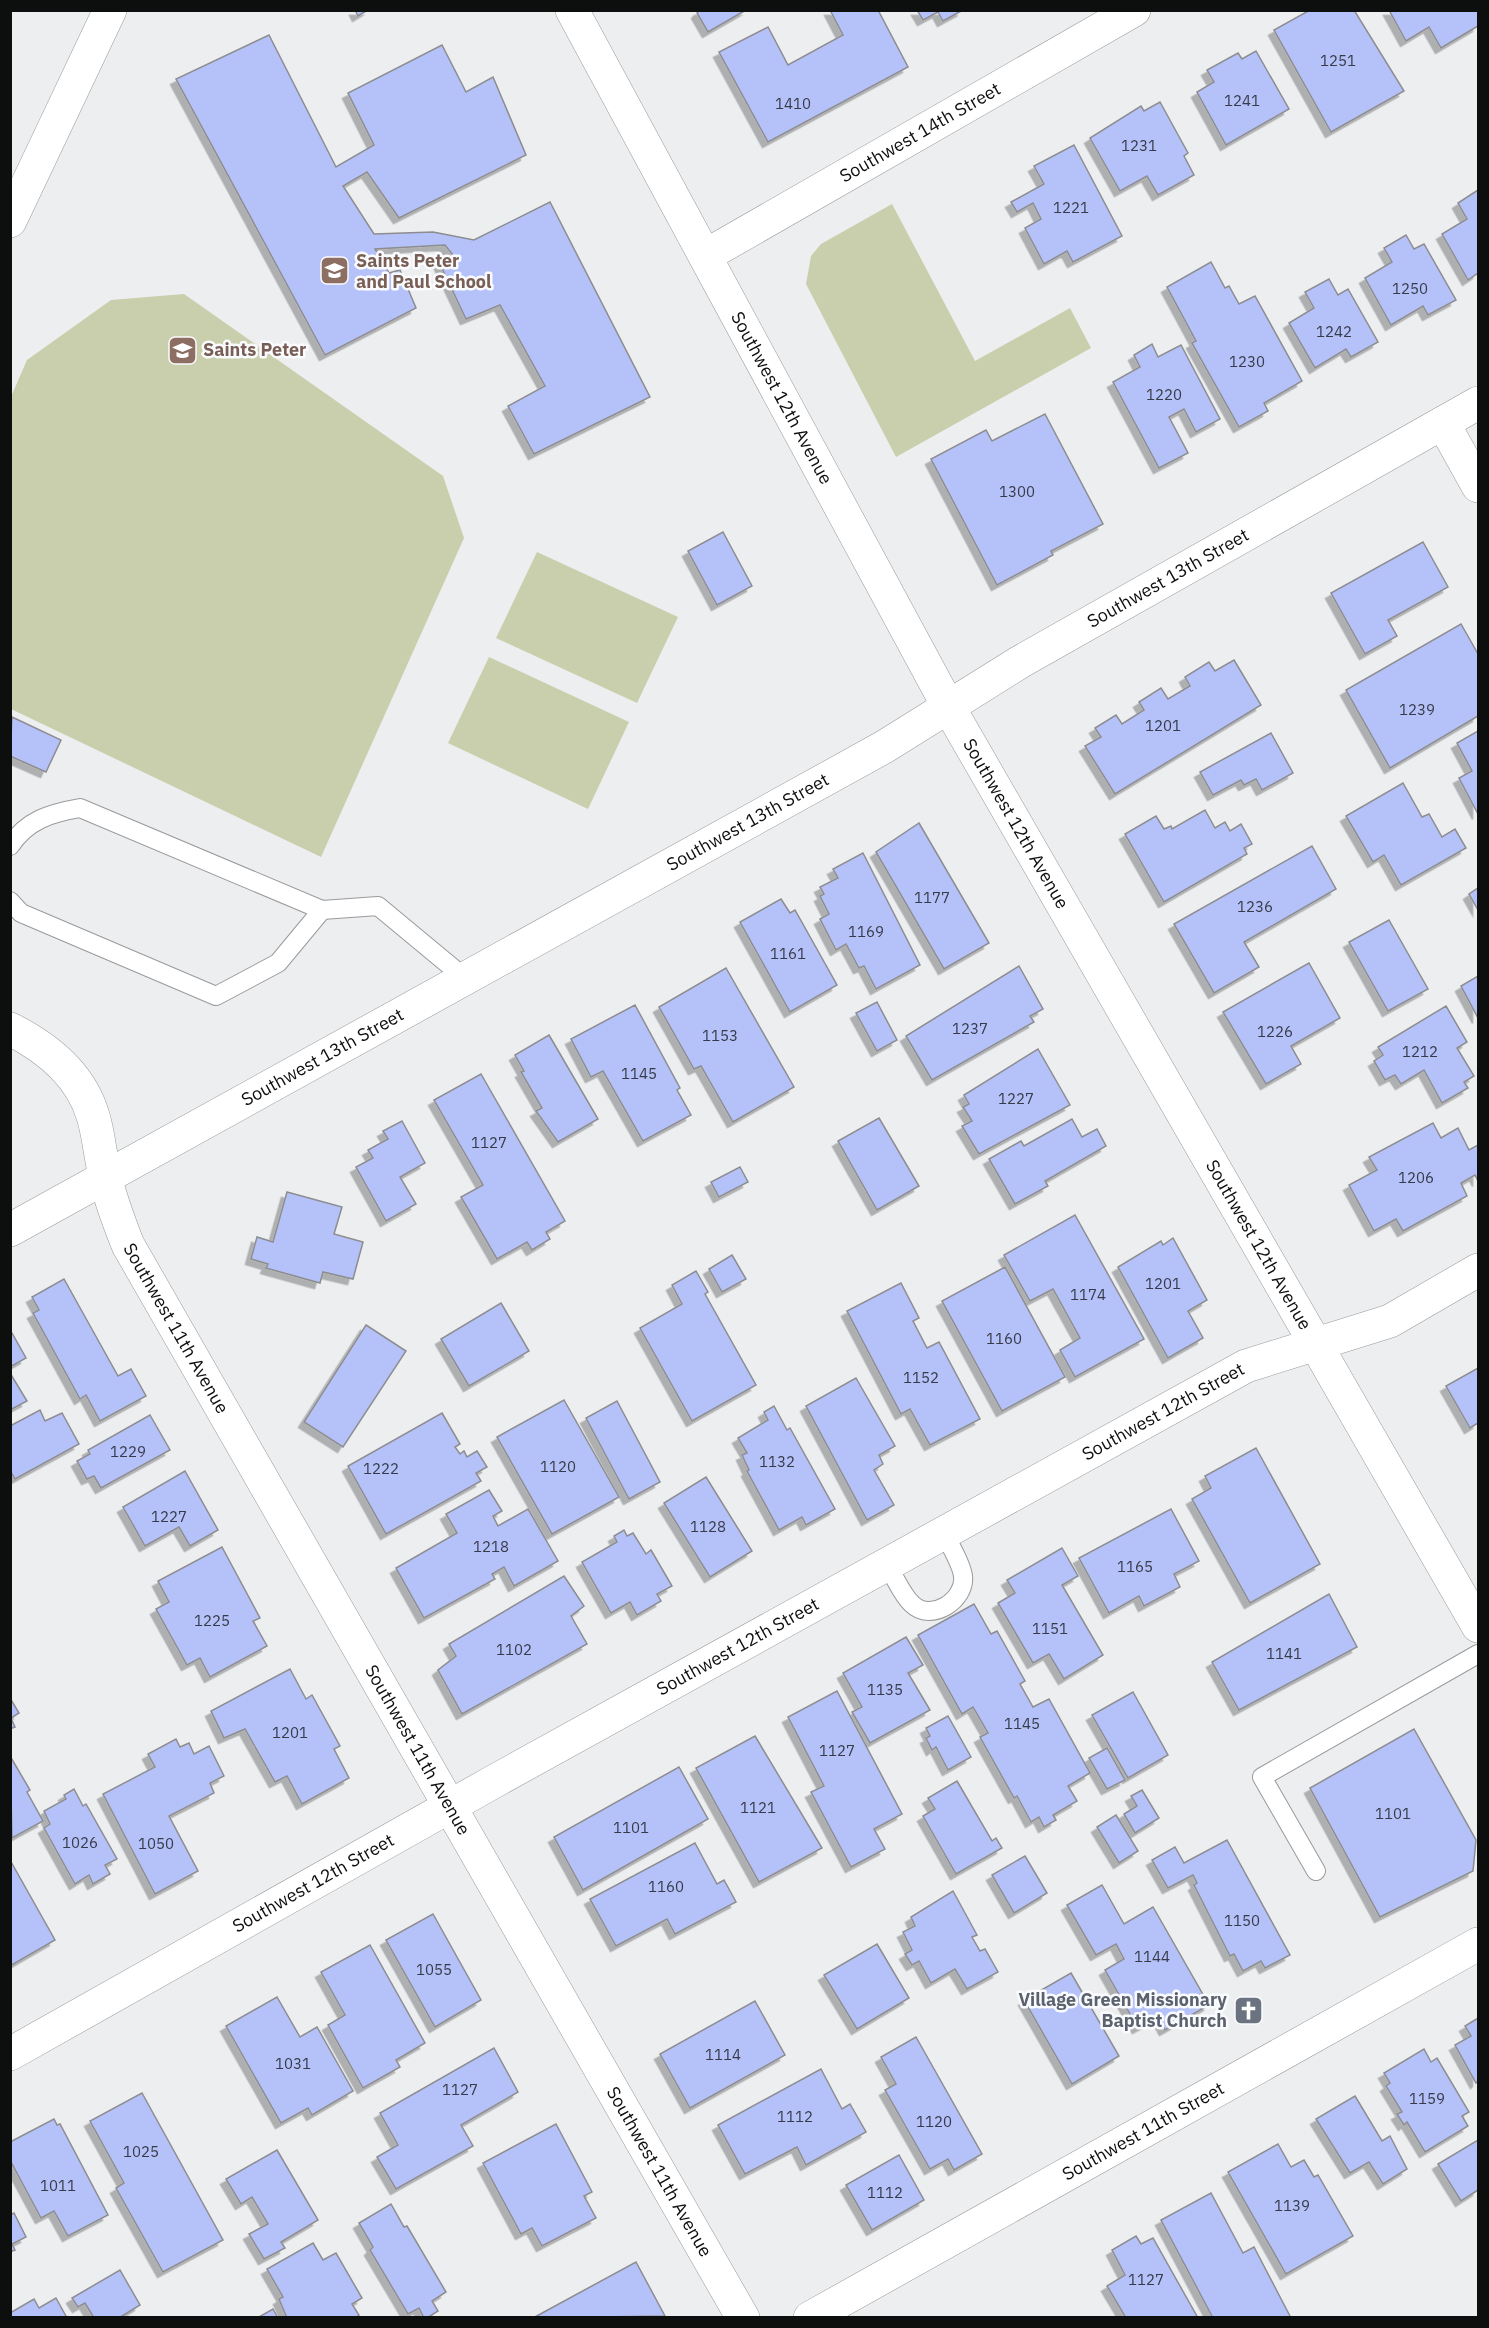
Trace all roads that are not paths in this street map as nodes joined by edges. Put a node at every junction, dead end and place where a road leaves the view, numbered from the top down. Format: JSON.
{"nodes":[{"id":1,"x":110,"y":10,"type":"edge"},
{"id":2,"x":573,"y":10,"type":"edge"},
{"id":3,"x":1134,"y":10,"type":"edge"},
{"id":4,"x":10,"y":221,"type":"edge"},
{"id":5,"x":705,"y":256,"type":"junction"},
{"id":6,"x":1479,"y":403,"type":"edge"},
{"id":7,"x":1443,"y":423,"type":"junction"},
{"id":8,"x":1479,"y":486,"type":"edge"},
{"id":9,"x":948,"y":706,"type":"junction"},
{"id":10,"x":10,"y":846,"type":"edge"},
{"id":11,"x":10,"y":901,"type":"edge"},
{"id":12,"x":322,"y":910,"type":"junction"},
{"id":13,"x":466,"y":979,"type":"junction"},
{"id":14,"x":10,"y":1029,"type":"edge"},
{"id":15,"x":105,"y":1176,"type":"junction"},
{"id":16,"x":10,"y":1230,"type":"edge"},
{"id":17,"x":1479,"y":1270,"type":"edge"},
{"id":18,"x":1314,"y":1345,"type":"junction"},
{"id":19,"x":944,"y":1533,"type":"junction"},
{"id":20,"x":887,"y":1565,"type":"junction"},
{"id":21,"x":1479,"y":1626,"type":"edge"},
{"id":22,"x":1479,"y":1654,"type":"edge"},
{"id":23,"x":450,"y":1807,"type":"junction"},
{"id":24,"x":1316,"y":1871,"type":"dead end"},
{"id":25,"x":1479,"y":1944,"type":"edge"},
{"id":26,"x":10,"y":2054,"type":"edge"},
{"id":27,"x":743,"y":2318,"type":"edge"},
{"id":28,"x":810,"y":2318,"type":"edge"}],
"edges":[{"from":1,"to":4,"type":"street"},
{"from":2,"to":5,"type":"street","name":"Southwest 12th Avenue"},
{"from":3,"to":5,"type":"street","name":"Southwest 14th Street"},
{"from":5,"to":9,"type":"street","name":"Southwest 12th Avenue"},
{"from":6,"to":7,"type":"street","name":"Southwest 13th Street"},
{"from":7,"to":8,"type":"street"},
{"from":7,"to":9,"type":"street","name":"Southwest 13th Street"},
{"from":9,"to":13,"type":"street","name":"Southwest 13th Street"},
{"from":9,"to":18,"type":"street","name":"Southwest 12th Avenue"},
{"from":10,"to":12,"type":"lane"},
{"from":11,"to":12,"type":"lane"},
{"from":12,"to":13,"type":"lane"},
{"from":13,"to":15,"type":"street","name":"Southwest 13th Street"},
{"from":14,"to":15,"type":"street","name":"Southwest 11th Avenue"},
{"from":15,"to":16,"type":"street","name":"Southwest 13th Street"},
{"from":15,"to":23,"type":"street","name":"Southwest 11th Avenue"},
{"from":17,"to":18,"type":"street","name":"Southwest 12th Street"},
{"from":18,"to":19,"type":"street","name":"Southwest 12th Street"},
{"from":18,"to":21,"type":"street","name":"Southwest 12th Avenue"},
{"from":19,"to":20,"type":"street","name":"Southwest 12th Street"},
{"from":19,"to":20,"type":"lane"},
{"from":20,"to":23,"type":"street","name":"Southwest 12th Street"},
{"from":22,"to":24,"type":"lane"},
{"from":23,"to":26,"type":"street","name":"Southwest 12th Street"},
{"from":23,"to":27,"type":"street","name":"Southwest 11th Avenue"},
{"from":25,"to":28,"type":"street","name":"Southwest 11th Street"}]}
